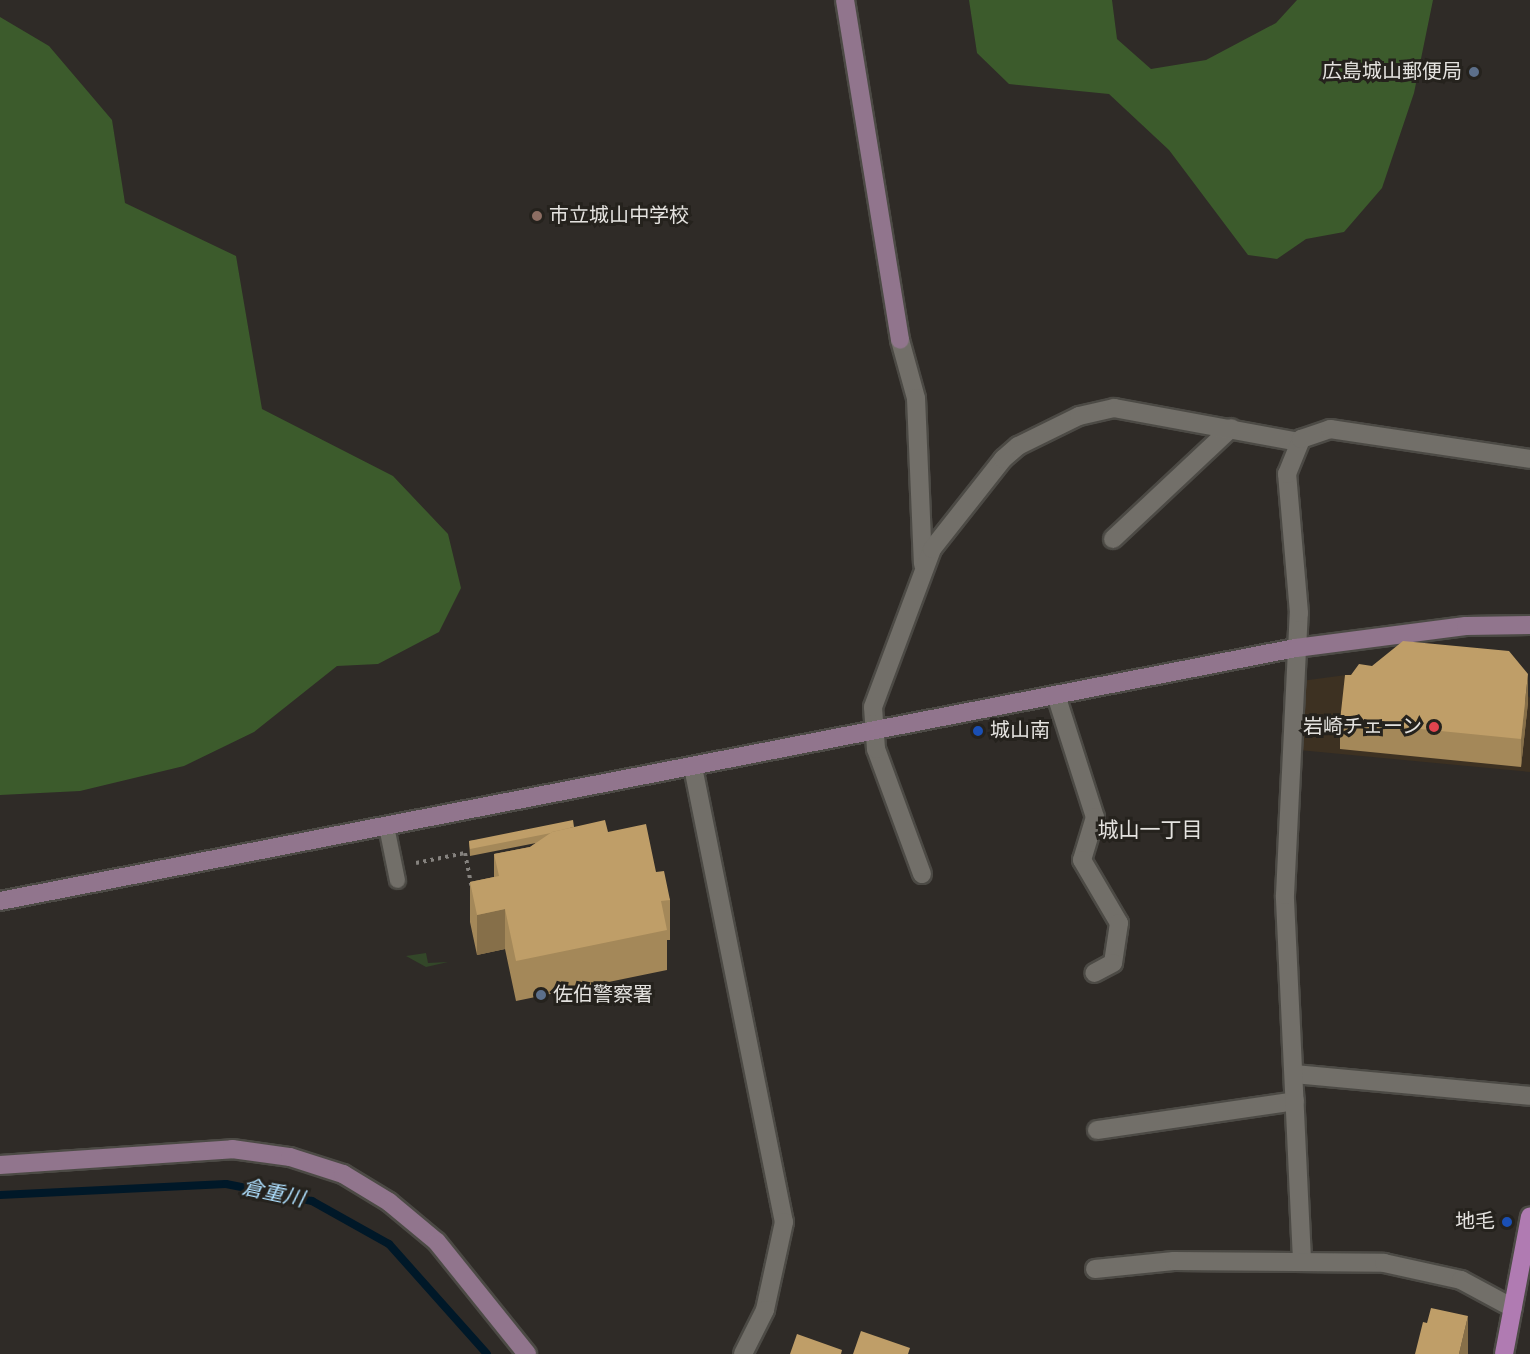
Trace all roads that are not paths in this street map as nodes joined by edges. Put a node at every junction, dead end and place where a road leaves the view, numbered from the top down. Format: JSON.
{"nodes":[{"id":1,"x":845,"y":0,"type":"edge"},
{"id":2,"x":1231,"y":428,"type":"junction"},
{"id":3,"x":1299,"y":442,"type":"junction"},
{"id":4,"x":1530,"y":459,"type":"edge"},
{"id":5,"x":1113,"y":539,"type":"dead end"},
{"id":6,"x":923,"y":569,"type":"junction"},
{"id":7,"x":1530,"y":625,"type":"edge"},
{"id":8,"x":1296,"y":648,"type":"junction"},
{"id":9,"x":1056,"y":695,"type":"junction"},
{"id":10,"x":872,"y":731,"type":"junction"},
{"id":11,"x":693,"y":767,"type":"junction"},
{"id":12,"x":387,"y":826,"type":"junction"},
{"id":13,"x":922,"y":874,"type":"dead end"},
{"id":14,"x":397,"y":880,"type":"dead end"},
{"id":15,"x":0,"y":901,"type":"edge"},
{"id":16,"x":1094,"y":973,"type":"dead end"},
{"id":17,"x":1295,"y":1074,"type":"junction"},
{"id":18,"x":1530,"y":1096,"type":"edge"},
{"id":19,"x":1295,"y":1101,"type":"junction"},
{"id":20,"x":1097,"y":1130,"type":"dead end"},
{"id":21,"x":0,"y":1166,"type":"edge"},
{"id":22,"x":1530,"y":1216,"type":"edge"},
{"id":23,"x":1302,"y":1260,"type":"junction"},
{"id":24,"x":1095,"y":1269,"type":"dead end"},
{"id":25,"x":1513,"y":1308,"type":"junction"},
{"id":26,"x":527,"y":1354,"type":"edge"},
{"id":27,"x":743,"y":1354,"type":"edge"},
{"id":28,"x":1504,"y":1354,"type":"edge"}],
"edges":[{"from":1,"to":6,"type":"street"},
{"from":2,"to":3,"type":"street"},
{"from":2,"to":5,"type":"street"},
{"from":2,"to":6,"type":"street"},
{"from":3,"to":4,"type":"street"},
{"from":3,"to":8,"type":"street"},
{"from":6,"to":10,"type":"street"},
{"from":7,"to":8,"type":"street"},
{"from":8,"to":9,"type":"street"},
{"from":8,"to":17,"type":"street"},
{"from":9,"to":10,"type":"street"},
{"from":9,"to":16,"type":"street"},
{"from":10,"to":11,"type":"street"},
{"from":10,"to":13,"type":"street"},
{"from":11,"to":12,"type":"street"},
{"from":11,"to":27,"type":"street"},
{"from":12,"to":14,"type":"lane"},
{"from":12,"to":15,"type":"street"},
{"from":17,"to":18,"type":"street"},
{"from":17,"to":19,"type":"street"},
{"from":19,"to":20,"type":"street"},
{"from":19,"to":23,"type":"street"},
{"from":21,"to":26,"type":"street"},
{"from":22,"to":25,"type":"main road"},
{"from":23,"to":24,"type":"street"},
{"from":23,"to":25,"type":"street"},
{"from":25,"to":28,"type":"main road"}]}
